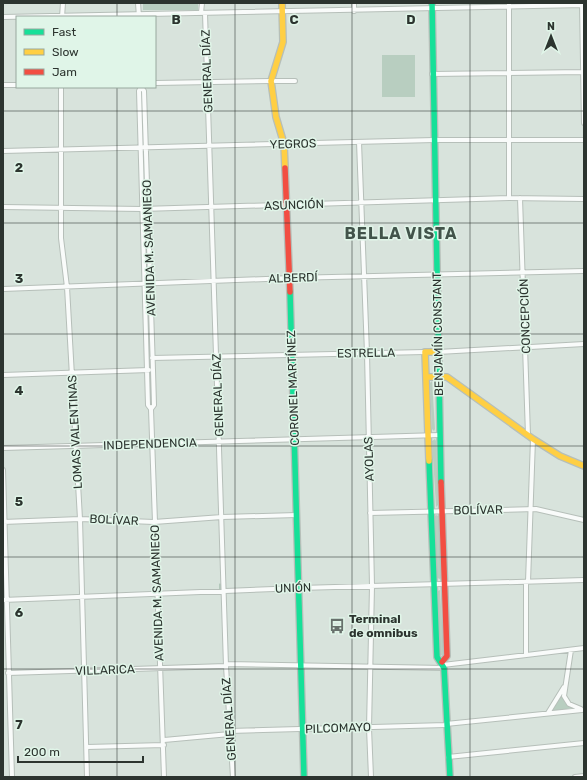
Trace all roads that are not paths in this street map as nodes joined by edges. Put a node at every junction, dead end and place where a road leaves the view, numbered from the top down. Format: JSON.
{"nodes":[{"id":1,"x":63,"y":3,"type":"edge"},
{"id":2,"x":138,"y":3,"type":"edge"},
{"id":3,"x":202,"y":3,"type":"edge"},
{"id":4,"x":282,"y":3,"type":"edge"},
{"id":5,"x":354,"y":3,"type":"edge"},
{"id":6,"x":582,"y":4,"type":"edge"},
{"id":7,"x":509,"y":5,"type":"edge"},
{"id":8,"x":432,"y":6,"type":"edge"},
{"id":9,"x":283,"y":11,"type":"junction"},
{"id":10,"x":354,"y":11,"type":"junction"},
{"id":11,"x":203,"y":13,"type":"junction"},
{"id":12,"x":62,"y":16,"type":"edge"},
{"id":13,"x":139,"y":16,"type":"edge"},
{"id":14,"x":3,"y":17,"type":"edge"},
{"id":15,"x":16,"y":17,"type":"edge"},
{"id":16,"x":508,"y":72,"type":"junction"},
{"id":17,"x":583,"y":72,"type":"edge"},
{"id":18,"x":432,"y":74,"type":"junction"},
{"id":19,"x":273,"y":81,"type":"junction"},
{"id":20,"x":294,"y":81,"type":"dead end"},
{"id":21,"x":156,"y":83,"type":"edge"},
{"id":22,"x":207,"y":83,"type":"junction"},
{"id":23,"x":3,"y":85,"type":"edge"},
{"id":24,"x":16,"y":85,"type":"edge"},
{"id":25,"x":61,"y":88,"type":"edge"},
{"id":26,"x":140,"y":88,"type":"edge"},
{"id":27,"x":142,"y":88,"type":"edge"},
{"id":28,"x":584,"y":123,"type":"edge"},
{"id":29,"x":434,"y":140,"type":"junction"},
{"id":30,"x":584,"y":140,"type":"edge"},
{"id":31,"x":508,"y":141,"type":"junction"},
{"id":32,"x":359,"y":142,"type":"junction"},
{"id":33,"x":284,"y":144,"type":"junction"},
{"id":34,"x":209,"y":147,"type":"junction"},
{"id":35,"x":141,"y":148,"type":"junction"},
{"id":36,"x":146,"y":148,"type":"junction"},
{"id":37,"x":60,"y":150,"type":"junction"},
{"id":38,"x":3,"y":151,"type":"edge"},
{"id":39,"x":509,"y":198,"type":"junction"},
{"id":40,"x":520,"y":198,"type":"junction"},
{"id":41,"x":584,"y":199,"type":"edge"},
{"id":42,"x":436,"y":200,"type":"junction"},
{"id":43,"x":361,"y":203,"type":"junction"},
{"id":44,"x":287,"y":204,"type":"junction"},
{"id":45,"x":3,"y":207,"type":"edge"},
{"id":46,"x":60,"y":208,"type":"junction"},
{"id":47,"x":211,"y":208,"type":"junction"},
{"id":48,"x":142,"y":209,"type":"junction"},
{"id":49,"x":148,"y":209,"type":"junction"},
{"id":50,"x":584,"y":271,"type":"edge"},
{"id":51,"x":524,"y":273,"type":"junction"},
{"id":52,"x":437,"y":275,"type":"junction"},
{"id":53,"x":364,"y":276,"type":"junction"},
{"id":54,"x":290,"y":278,"type":"junction"},
{"id":55,"x":213,"y":282,"type":"junction"},
{"id":56,"x":150,"y":284,"type":"junction"},
{"id":57,"x":145,"y":285,"type":"junction"},
{"id":58,"x":67,"y":287,"type":"junction"},
{"id":59,"x":3,"y":289,"type":"edge"},
{"id":60,"x":584,"y":344,"type":"edge"},
{"id":61,"x":526,"y":347,"type":"junction"},
{"id":62,"x":367,"y":352,"type":"junction"},
{"id":63,"x":425,"y":352,"type":"junction"},
{"id":64,"x":438,"y":352,"type":"junction"},
{"id":65,"x":292,"y":354,"type":"junction"},
{"id":66,"x":214,"y":357,"type":"junction"},
{"id":67,"x":147,"y":358,"type":"junction"},
{"id":68,"x":153,"y":358,"type":"junction"},
{"id":69,"x":147,"y":370,"type":"junction"},
{"id":70,"x":153,"y":370,"type":"junction"},
{"id":71,"x":72,"y":373,"type":"junction"},
{"id":72,"x":3,"y":375,"type":"edge"},
{"id":73,"x":426,"y":376,"type":"junction"},
{"id":74,"x":438,"y":376,"type":"junction"},
{"id":75,"x":151,"y":410,"type":"junction"},
{"id":76,"x":429,"y":435,"type":"junction"},
{"id":77,"x":440,"y":435,"type":"junction"},
{"id":78,"x":531,"y":437,"type":"junction"},
{"id":79,"x":368,"y":438,"type":"junction"},
{"id":80,"x":296,"y":439,"type":"junction"},
{"id":81,"x":217,"y":442,"type":"junction"},
{"id":82,"x":152,"y":444,"type":"junction"},
{"id":83,"x":76,"y":446,"type":"junction"},
{"id":84,"x":3,"y":448,"type":"edge"},
{"id":85,"x":584,"y":466,"type":"edge"},
{"id":86,"x":3,"y":470,"type":"edge"},
{"id":87,"x":530,"y":509,"type":"junction"},
{"id":88,"x":442,"y":510,"type":"junction"},
{"id":89,"x":432,"y":511,"type":"junction"},
{"id":90,"x":370,"y":512,"type":"junction"},
{"id":91,"x":297,"y":515,"type":"junction"},
{"id":92,"x":219,"y":517,"type":"junction"},
{"id":93,"x":80,"y":518,"type":"junction"},
{"id":94,"x":584,"y":520,"type":"edge"},
{"id":95,"x":4,"y":522,"type":"edge"},
{"id":96,"x":154,"y":522,"type":"junction"},
{"id":97,"x":584,"y":580,"type":"edge"},
{"id":98,"x":527,"y":582,"type":"junction"},
{"id":99,"x":435,"y":584,"type":"junction"},
{"id":100,"x":447,"y":584,"type":"junction"},
{"id":101,"x":372,"y":586,"type":"junction"},
{"id":102,"x":300,"y":588,"type":"junction"},
{"id":103,"x":221,"y":591,"type":"junction"},
{"id":104,"x":158,"y":593,"type":"junction"},
{"id":105,"x":82,"y":597,"type":"junction"},
{"id":106,"x":4,"y":600,"type":"edge"},
{"id":107,"x":584,"y":648,"type":"edge"},
{"id":108,"x":571,"y":650,"type":"junction"},
{"id":109,"x":526,"y":655,"type":"junction"},
{"id":110,"x":224,"y":665,"type":"junction"},
{"id":111,"x":301,"y":665,"type":"junction"},
{"id":112,"x":443,"y":665,"type":"junction"},
{"id":113,"x":370,"y":666,"type":"junction"},
{"id":114,"x":160,"y":668,"type":"junction"},
{"id":115,"x":85,"y":671,"type":"junction"},
{"id":116,"x":8,"y":674,"type":"junction"},
{"id":117,"x":3,"y":675,"type":"edge"},
{"id":118,"x":566,"y":685,"type":"junction"},
{"id":119,"x":583,"y":710,"type":"edge"},
{"id":120,"x":548,"y":713,"type":"junction"},
{"id":121,"x":450,"y":724,"type":"junction"},
{"id":122,"x":369,"y":728,"type":"junction"},
{"id":123,"x":302,"y":729,"type":"junction"},
{"id":124,"x":228,"y":734,"type":"junction"},
{"id":125,"x":164,"y":743,"type":"junction"},
{"id":126,"x":584,"y":743,"type":"edge"},
{"id":127,"x":87,"y":747,"type":"junction"},
{"id":128,"x":453,"y":756,"type":"junction"},
{"id":129,"x":584,"y":776,"type":"edge"},
{"id":130,"x":12,"y":777,"type":"edge"},
{"id":131,"x":87,"y":777,"type":"edge"},
{"id":132,"x":164,"y":777,"type":"edge"},
{"id":133,"x":233,"y":777,"type":"edge"},
{"id":134,"x":304,"y":777,"type":"edge"},
{"id":135,"x":372,"y":777,"type":"edge"},
{"id":136,"x":450,"y":777,"type":"edge"},
{"id":137,"x":575,"y":777,"type":"edge"}],
"edges":[{"from":1,"to":12,"type":"street"},
{"from":2,"to":13,"type":"street"},
{"from":3,"to":11,"type":"street","name":"GENERAL DÍAZ"},
{"from":4,"to":9,"type":"street","name":"CORONEL MARTÍNEZ"},
{"from":5,"to":10,"type":"street"},
{"from":6,"to":7,"type":"street"},
{"from":6,"to":17,"type":"street"},
{"from":7,"to":8,"type":"street"},
{"from":7,"to":16,"type":"street"},
{"from":8,"to":10,"type":"street"},
{"from":8,"to":18,"type":"street","name":"BENJAMÍN CONSTANT"},
{"from":9,"to":10,"type":"street"},
{"from":9,"to":11,"type":"street"},
{"from":9,"to":19,"type":"street","name":"CORONEL MARTÍNEZ"},
{"from":11,"to":13,"type":"street"},
{"from":11,"to":22,"type":"street","name":"GENERAL DÍAZ"},
{"from":12,"to":13,"type":"street"},
{"from":14,"to":15,"type":"street"},
{"from":16,"to":17,"type":"street"},
{"from":16,"to":18,"type":"street"},
{"from":16,"to":31,"type":"street"},
{"from":17,"to":28,"type":"street"},
{"from":18,"to":29,"type":"street","name":"BENJAMÍN CONSTANT"},
{"from":19,"to":20,"type":"street"},
{"from":19,"to":22,"type":"street"},
{"from":19,"to":33,"type":"street","name":"CORONEL MARTÍNEZ"},
{"from":21,"to":22,"type":"street"},
{"from":22,"to":34,"type":"street","name":"GENERAL DÍAZ"},
{"from":23,"to":24,"type":"street"},
{"from":25,"to":37,"type":"street","name":"LOMAS VALENTINAS"},
{"from":26,"to":35,"type":"street","name":"AVENIDA M. SAMANIEGO"},
{"from":27,"to":36,"type":"street","name":"AVENIDA M. SAMANIEGO"},
{"from":29,"to":31,"type":"street","name":"YEGROS"},
{"from":29,"to":32,"type":"street","name":"YEGROS"},
{"from":29,"to":42,"type":"street","name":"BENJAMÍN CONSTANT"},
{"from":30,"to":31,"type":"street","name":"YEGROS"},
{"from":31,"to":39,"type":"street"},
{"from":32,"to":33,"type":"street","name":"YEGROS"},
{"from":32,"to":43,"type":"street","name":"AYOLAS"},
{"from":33,"to":34,"type":"street","name":"YEGROS"},
{"from":33,"to":44,"type":"street","name":"CORONEL MARTÍNEZ"},
{"from":34,"to":36,"type":"street","name":"YEGROS"},
{"from":34,"to":47,"type":"street","name":"GENERAL DÍAZ"},
{"from":35,"to":36,"type":"street","name":"YEGROS"},
{"from":35,"to":37,"type":"street","name":"YEGROS"},
{"from":35,"to":48,"type":"street","name":"AVENIDA M. SAMANIEGO"},
{"from":36,"to":49,"type":"street","name":"AVENIDA M. SAMANIEGO"},
{"from":37,"to":38,"type":"street","name":"YEGROS"},
{"from":37,"to":46,"type":"street","name":"LOMAS VALENTINAS"},
{"from":39,"to":40,"type":"street","name":"ASUNCIÓN"},
{"from":39,"to":42,"type":"street","name":"ASUNCIÓN"},
{"from":40,"to":41,"type":"street","name":"ASUNCIÓN"},
{"from":40,"to":51,"type":"street","name":"CONCEPCIÓN"},
{"from":42,"to":43,"type":"street","name":"ASUNCIÓN"},
{"from":42,"to":52,"type":"street","name":"BENJAMÍN CONSTANT"},
{"from":43,"to":44,"type":"street","name":"ASUNCIÓN"},
{"from":43,"to":53,"type":"street","name":"AYOLAS"},
{"from":44,"to":47,"type":"street","name":"ASUNCIÓN"},
{"from":44,"to":54,"type":"street","name":"CORONEL MARTÍNEZ"},
{"from":45,"to":46,"type":"street","name":"ASUNCIÓN"},
{"from":46,"to":48,"type":"street","name":"ASUNCIÓN"},
{"from":46,"to":58,"type":"street","name":"LOMAS VALENTINAS"},
{"from":47,"to":49,"type":"street","name":"ASUNCIÓN"},
{"from":47,"to":55,"type":"street","name":"GENERAL DÍAZ"},
{"from":48,"to":49,"type":"street","name":"ASUNCIÓN"},
{"from":48,"to":57,"type":"street","name":"AVENIDA M. SAMANIEGO"},
{"from":49,"to":56,"type":"street","name":"AVENIDA M. SAMANIEGO"},
{"from":50,"to":51,"type":"street","name":"ALBERDÍ"},
{"from":51,"to":52,"type":"street","name":"ALBERDÍ"},
{"from":51,"to":61,"type":"street","name":"CONCEPCIÓN"},
{"from":52,"to":53,"type":"street","name":"ALBERDÍ"},
{"from":52,"to":64,"type":"street","name":"BENJAMÍN CONSTANT"},
{"from":53,"to":54,"type":"street","name":"ALBERDÍ"},
{"from":53,"to":62,"type":"street","name":"AYOLAS"},
{"from":54,"to":55,"type":"street","name":"ALBERDÍ"},
{"from":54,"to":65,"type":"street","name":"CORONEL MARTÍNEZ"},
{"from":55,"to":56,"type":"street","name":"ALBERDÍ"},
{"from":55,"to":66,"type":"street","name":"GENERAL DÍAZ"},
{"from":56,"to":57,"type":"street","name":"ALBERDÍ"},
{"from":56,"to":68,"type":"street","name":"AVENIDA M. SAMANIEGO"},
{"from":57,"to":58,"type":"street","name":"ALBERDÍ"},
{"from":57,"to":67,"type":"street","name":"AVENIDA M. SAMANIEGO"},
{"from":58,"to":59,"type":"street","name":"ALBERDÍ"},
{"from":58,"to":71,"type":"street","name":"LOMAS VALENTINAS"},
{"from":60,"to":61,"type":"street","name":"ESTRELLA"},
{"from":61,"to":64,"type":"street","name":"ESTRELLA"},
{"from":61,"to":78,"type":"street","name":"CONCEPCIÓN"},
{"from":62,"to":63,"type":"street","name":"ESTRELLA"},
{"from":62,"to":65,"type":"street","name":"ESTRELLA"},
{"from":62,"to":79,"type":"street","name":"AYOLAS"},
{"from":63,"to":64,"type":"street","name":"ESTRELLA"},
{"from":63,"to":73,"type":"street","name":"BENJAMÍN CONSTANT"},
{"from":64,"to":74,"type":"street","name":"BENJAMÍN CONSTANT"},
{"from":65,"to":66,"type":"street","name":"ESTRELLA"},
{"from":65,"to":80,"type":"street","name":"CORONEL MARTÍNEZ"},
{"from":66,"to":68,"type":"street","name":"ESTRELLA"},
{"from":66,"to":81,"type":"street","name":"GENERAL DÍAZ"},
{"from":67,"to":68,"type":"street","name":"ESTRELLA"},
{"from":67,"to":69,"type":"street","name":"AVENIDA M. SAMANIEGO"},
{"from":68,"to":70,"type":"street","name":"AVENIDA M. SAMANIEGO"},
{"from":69,"to":70,"type":"street"},
{"from":69,"to":71,"type":"street"},
{"from":69,"to":75,"type":"street","name":"AVENIDA M. SAMANIEGO"},
{"from":70,"to":75,"type":"street","name":"AVENIDA M. SAMANIEGO"},
{"from":71,"to":72,"type":"street"},
{"from":71,"to":83,"type":"street","name":"LOMAS VALENTINAS"},
{"from":73,"to":74,"type":"street"},
{"from":73,"to":76,"type":"street","name":"BENJAMÍN CONSTANT"},
{"from":74,"to":77,"type":"street","name":"BENJAMÍN CONSTANT"},
{"from":74,"to":78,"type":"street"},
{"from":75,"to":82,"type":"street","name":"AVENIDA M. SAMANIEGO"},
{"from":76,"to":77,"type":"street","name":"INDEPENDENCIA"},
{"from":76,"to":79,"type":"street","name":"INDEPENDENCIA"},
{"from":76,"to":89,"type":"street","name":"BENJAMÍN CONSTANT"},
{"from":77,"to":88,"type":"street","name":"BENJAMÍN CONSTANT"},
{"from":78,"to":85,"type":"street"},
{"from":78,"to":87,"type":"street","name":"CONCEPCIÓN"},
{"from":79,"to":80,"type":"street","name":"INDEPENDENCIA"},
{"from":79,"to":90,"type":"street","name":"AYOLAS"},
{"from":80,"to":81,"type":"street","name":"INDEPENDENCIA"},
{"from":80,"to":91,"type":"street","name":"CORONEL MARTÍNEZ"},
{"from":81,"to":82,"type":"street","name":"INDEPENDENCIA"},
{"from":81,"to":92,"type":"street","name":"GENERAL DÍAZ"},
{"from":82,"to":83,"type":"street","name":"INDEPENDENCIA"},
{"from":82,"to":96,"type":"street","name":"AVENIDA M. SAMANIEGO"},
{"from":83,"to":84,"type":"street","name":"INDEPENDENCIA"},
{"from":83,"to":93,"type":"street","name":"LOMAS VALENTINAS"},
{"from":86,"to":95,"type":"street"},
{"from":87,"to":88,"type":"street","name":"BOLÍVAR"},
{"from":87,"to":94,"type":"street","name":"BOLÍVAR"},
{"from":87,"to":98,"type":"street","name":"CONCEPCIÓN"},
{"from":88,"to":89,"type":"street","name":"BOLÍVAR"},
{"from":88,"to":100,"type":"street","name":"BENJAMÍN CONSTANT"},
{"from":89,"to":90,"type":"street","name":"BOLÍVAR"},
{"from":89,"to":99,"type":"street","name":"BENJAMÍN CONSTANT"},
{"from":90,"to":101,"type":"street","name":"AYOLAS"},
{"from":91,"to":92,"type":"street","name":"BOLÍVAR"},
{"from":91,"to":102,"type":"street","name":"CORONEL MARTÍNEZ"},
{"from":92,"to":96,"type":"street","name":"BOLÍVAR"},
{"from":92,"to":103,"type":"street","name":"GENERAL DÍAZ"},
{"from":93,"to":95,"type":"street","name":"BOLÍVAR"},
{"from":93,"to":96,"type":"street","name":"BOLÍVAR"},
{"from":93,"to":105,"type":"street","name":"LOMAS VALENTINAS"},
{"from":95,"to":106,"type":"street"},
{"from":96,"to":104,"type":"street","name":"AVENIDA M. SAMANIEGO"},
{"from":97,"to":98,"type":"street","name":"UNIÓN"},
{"from":98,"to":100,"type":"street","name":"UNIÓN"},
{"from":98,"to":109,"type":"street","name":"CONCEPCIÓN"},
{"from":99,"to":100,"type":"street","name":"UNIÓN"},
{"from":99,"to":101,"type":"street","name":"UNIÓN"},
{"from":99,"to":112,"type":"street","name":"BENJAMÍN CONSTANT"},
{"from":100,"to":112,"type":"street","name":"BENJAMÍN CONSTANT"},
{"from":101,"to":102,"type":"street","name":"UNIÓN"},
{"from":101,"to":113,"type":"street","name":"AYOLAS"},
{"from":102,"to":103,"type":"street","name":"UNIÓN"},
{"from":102,"to":111,"type":"street","name":"CORONEL MARTÍNEZ"},
{"from":103,"to":104,"type":"street","name":"UNIÓN"},
{"from":103,"to":110,"type":"street","name":"GENERAL DÍAZ"},
{"from":104,"to":105,"type":"street","name":"UNIÓN"},
{"from":104,"to":114,"type":"street","name":"AVENIDA M. SAMANIEGO"},
{"from":105,"to":106,"type":"street","name":"UNIÓN"},
{"from":105,"to":115,"type":"street","name":"LOMAS VALENTINAS"},
{"from":106,"to":116,"type":"street"},
{"from":107,"to":108,"type":"street","name":"VILLARICA"},
{"from":108,"to":109,"type":"street","name":"VILLARICA"},
{"from":108,"to":118,"type":"street"},
{"from":109,"to":112,"type":"street","name":"VILLARICA"},
{"from":110,"to":111,"type":"street","name":"VILLARICA"},
{"from":110,"to":114,"type":"street","name":"VILLARICA"},
{"from":110,"to":124,"type":"street","name":"GENERAL DÍAZ"},
{"from":111,"to":113,"type":"street","name":"VILLARICA"},
{"from":111,"to":123,"type":"street","name":"CORONEL MARTÍNEZ"},
{"from":112,"to":113,"type":"street","name":"VILLARICA"},
{"from":112,"to":121,"type":"street","name":"BENJAMÍN CONSTANT"},
{"from":113,"to":122,"type":"street","name":"AYOLAS"},
{"from":114,"to":115,"type":"street","name":"VILLARICA"},
{"from":114,"to":125,"type":"street","name":"AVENIDA M. SAMANIEGO"},
{"from":115,"to":116,"type":"street","name":"VILLARICA"},
{"from":115,"to":127,"type":"street","name":"LOMAS VALENTINAS"},
{"from":116,"to":117,"type":"street","name":"VILLARICA"},
{"from":116,"to":130,"type":"street"},
{"from":118,"to":119,"type":"street"},
{"from":118,"to":120,"type":"street"},
{"from":119,"to":120,"type":"street","name":"PILCOMAYO"},
{"from":120,"to":121,"type":"street","name":"PILCOMAYO"},
{"from":121,"to":122,"type":"street","name":"PILCOMAYO"},
{"from":121,"to":128,"type":"street","name":"BENJAMÍN CONSTANT"},
{"from":122,"to":123,"type":"street","name":"PILCOMAYO"},
{"from":122,"to":135,"type":"street","name":"AYOLAS"},
{"from":123,"to":124,"type":"street","name":"PILCOMAYO"},
{"from":123,"to":134,"type":"street","name":"CORONEL MARTÍNEZ"},
{"from":124,"to":125,"type":"street","name":"PILCOMAYO"},
{"from":124,"to":133,"type":"street","name":"GENERAL DÍAZ"},
{"from":125,"to":127,"type":"street","name":"PILCOMAYO"},
{"from":125,"to":132,"type":"street","name":"AVENIDA M. SAMANIEGO"},
{"from":126,"to":128,"type":"street"},
{"from":127,"to":131,"type":"street","name":"LOMAS VALENTINAS"},
{"from":128,"to":136,"type":"street","name":"BENJAMÍN CONSTANT"},
{"from":129,"to":137,"type":"street"}]}
